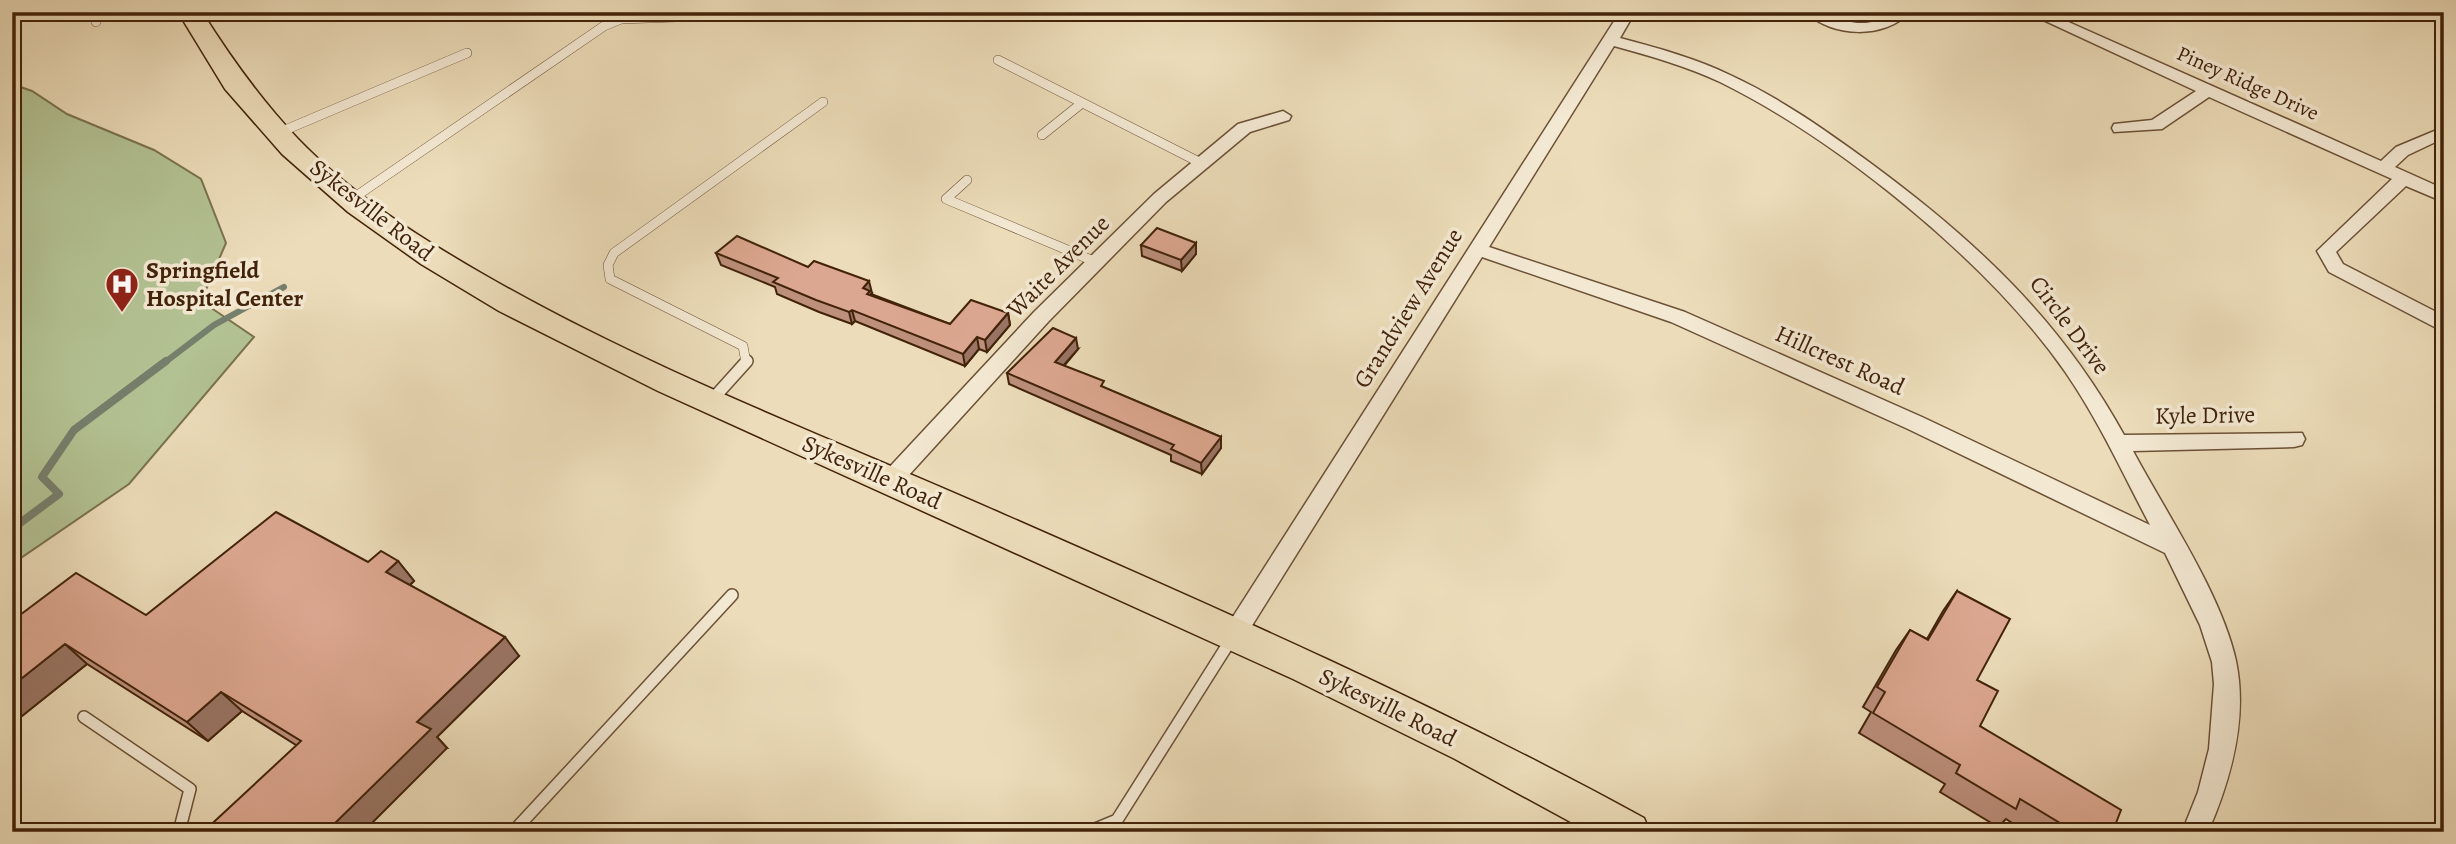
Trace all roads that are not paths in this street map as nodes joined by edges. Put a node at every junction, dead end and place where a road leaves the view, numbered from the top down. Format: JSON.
{"nodes":[{"id":1,"x":190,"y":12,"type":"edge"},
{"id":2,"x":1628,"y":12,"type":"edge"},
{"id":3,"x":1813,"y":12,"type":"edge"},
{"id":4,"x":1903,"y":12,"type":"edge"},
{"id":5,"x":2033,"y":12,"type":"edge"},
{"id":6,"x":2081,"y":12,"type":"edge"},
{"id":7,"x":730,"y":15,"type":"dead end"},
{"id":8,"x":2059,"y":24,"type":"junction"},
{"id":9,"x":1610,"y":40,"type":"junction"},
{"id":10,"x":467,"y":53,"type":"dead end"},
{"id":11,"x":998,"y":60,"type":"dead end"},
{"id":12,"x":2208,"y":90,"type":"junction"},
{"id":13,"x":823,"y":102,"type":"dead end"},
{"id":14,"x":1082,"y":103,"type":"junction"},
{"id":15,"x":1283,"y":116,"type":"dead end"},
{"id":16,"x":2120,"y":128,"type":"dead end"},
{"id":17,"x":2444,"y":132,"type":"edge"},
{"id":18,"x":278,"y":133,"type":"junction"},
{"id":19,"x":1042,"y":135,"type":"dead end"},
{"id":20,"x":1201,"y":163,"type":"junction"},
{"id":21,"x":2384,"y":168,"type":"junction"},
{"id":22,"x":2404,"y":177,"type":"junction"},
{"id":23,"x":967,"y":180,"type":"dead end"},
{"id":24,"x":2444,"y":195,"type":"edge"},
{"id":25,"x":352,"y":199,"type":"junction"},
{"id":26,"x":1477,"y":249,"type":"junction"},
{"id":27,"x":1096,"y":262,"type":"junction"},
{"id":28,"x":2444,"y":325,"type":"edge"},
{"id":29,"x":711,"y":401,"type":"junction"},
{"id":30,"x":2294,"y":439,"type":"dead end"},
{"id":31,"x":2118,"y":443,"type":"junction"},
{"id":32,"x":891,"y":480,"type":"junction"},
{"id":33,"x":2172,"y":546,"type":"junction"},
{"id":34,"x":732,"y":595,"type":"dead end"},
{"id":35,"x":1235,"y":633,"type":"junction"},
{"id":36,"x":84,"y":717,"type":"dead end"},
{"id":37,"x":179,"y":832,"type":"edge"},
{"id":38,"x":513,"y":832,"type":"edge"},
{"id":39,"x":1088,"y":832,"type":"edge"},
{"id":40,"x":1629,"y":832,"type":"edge"},
{"id":41,"x":2195,"y":832,"type":"edge"}],
"edges":[{"from":1,"to":18,"type":"main road","name":"Sykesville Road"},
{"from":2,"to":9,"type":"street","name":"Grandview Avenue"},
{"from":3,"to":4,"type":"street"},
{"from":5,"to":8,"type":"street","name":"Piney Ridge Drive"},
{"from":6,"to":8,"type":"street"},
{"from":7,"to":25,"type":"lane"},
{"from":8,"to":12,"type":"street","name":"Piney Ridge Drive"},
{"from":9,"to":26,"type":"street","name":"Grandview Avenue"},
{"from":9,"to":31,"type":"street","name":"Circle Drive"},
{"from":10,"to":18,"type":"lane"},
{"from":11,"to":14,"type":"lane"},
{"from":12,"to":16,"type":"street"},
{"from":12,"to":21,"type":"street","name":"Piney Ridge Drive"},
{"from":13,"to":29,"type":"lane"},
{"from":14,"to":19,"type":"lane"},
{"from":14,"to":20,"type":"lane"},
{"from":15,"to":20,"type":"street","name":"Waite Avenue"},
{"from":17,"to":21,"type":"street"},
{"from":18,"to":25,"type":"main road","name":"Sykesville Road"},
{"from":20,"to":27,"type":"street","name":"Waite Avenue"},
{"from":21,"to":22,"type":"street","name":"Piney Ridge Drive"},
{"from":22,"to":24,"type":"street","name":"Piney Ridge Drive"},
{"from":22,"to":28,"type":"street"},
{"from":23,"to":27,"type":"lane"},
{"from":25,"to":29,"type":"main road","name":"Sykesville Road"},
{"from":26,"to":33,"type":"street","name":"Hillcrest Road"},
{"from":26,"to":35,"type":"street","name":"Grandview Avenue"},
{"from":27,"to":32,"type":"street","name":"Waite Avenue"},
{"from":29,"to":32,"type":"main road","name":"Sykesville Road"},
{"from":30,"to":31,"type":"street","name":"Kyle Drive"},
{"from":31,"to":33,"type":"street","name":"Circle Drive"},
{"from":32,"to":35,"type":"main road","name":"Sykesville Road"},
{"from":33,"to":41,"type":"street","name":"Circle Drive"},
{"from":34,"to":38,"type":"lane"},
{"from":35,"to":39,"type":"lane"},
{"from":35,"to":40,"type":"main road","name":"Sykesville Road"},
{"from":36,"to":37,"type":"lane"}]}
